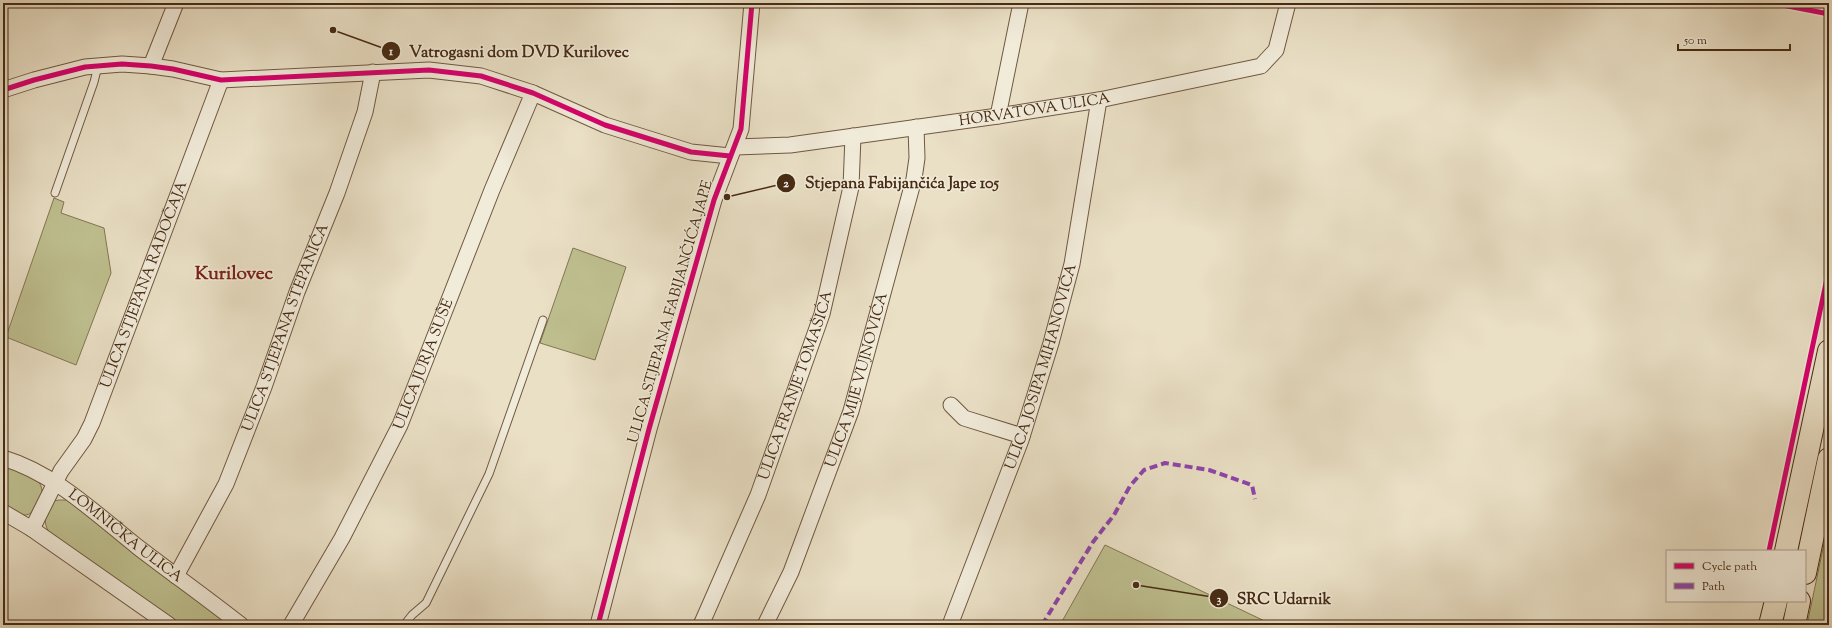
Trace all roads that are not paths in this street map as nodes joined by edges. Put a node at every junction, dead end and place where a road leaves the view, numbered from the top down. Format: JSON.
{"nodes":[{"id":1,"x":176,"y":3,"type":"edge"},
{"id":2,"x":752,"y":3,"type":"edge"},
{"id":3,"x":1021,"y":3,"type":"edge"},
{"id":4,"x":1288,"y":3,"type":"edge"},
{"id":5,"x":98,"y":66,"type":"junction"},
{"id":6,"x":151,"y":66,"type":"junction"},
{"id":7,"x":373,"y":72,"type":"junction"},
{"id":8,"x":222,"y":80,"type":"junction"},
{"id":9,"x":3,"y":90,"type":"edge"},
{"id":10,"x":534,"y":92,"type":"junction"},
{"id":11,"x":1099,"y":100,"type":"junction"},
{"id":12,"x":998,"y":116,"type":"junction"},
{"id":13,"x":916,"y":127,"type":"junction"},
{"id":14,"x":853,"y":136,"type":"junction"},
{"id":15,"x":733,"y":151,"type":"junction"},
{"id":16,"x":55,"y":193,"type":"dead end"},
{"id":17,"x":543,"y":320,"type":"dead end"},
{"id":18,"x":1829,"y":351,"type":"edge"},
{"id":19,"x":951,"y":405,"type":"dead end"},
{"id":20,"x":1022,"y":436,"type":"junction"},
{"id":21,"x":3,"y":458,"type":"edge"},
{"id":22,"x":1829,"y":459,"type":"edge"},
{"id":23,"x":55,"y":483,"type":"junction"},
{"id":24,"x":3,"y":512,"type":"edge"},
{"id":25,"x":32,"y":529,"type":"junction"},
{"id":26,"x":1786,"y":550,"type":"edge"},
{"id":27,"x":1806,"y":568,"type":"edge"},
{"id":28,"x":176,"y":576,"type":"junction"},
{"id":29,"x":1776,"y":602,"type":"edge"},
{"id":30,"x":1799,"y":602,"type":"edge"},
{"id":31,"x":168,"y":625,"type":"edge"},
{"id":32,"x":241,"y":625,"type":"edge"},
{"id":33,"x":291,"y":625,"type":"edge"},
{"id":34,"x":404,"y":625,"type":"edge"},
{"id":35,"x":598,"y":625,"type":"edge"},
{"id":36,"x":701,"y":625,"type":"edge"},
{"id":37,"x":765,"y":625,"type":"edge"},
{"id":38,"x":950,"y":625,"type":"edge"},
{"id":39,"x":1770,"y":625,"type":"edge"},
{"id":40,"x":1794,"y":625,"type":"edge"}],
"edges":[{"from":1,"to":6,"type":"street"},
{"from":2,"to":15,"type":"street","name":"ULICA STJEPANA FABIJANČIĆA JAPE"},
{"from":3,"to":12,"type":"street"},
{"from":4,"to":11,"type":"street","name":"HORVATOVA ULICA"},
{"from":5,"to":6,"type":"street","name":"HORVATOVA ULICA"},
{"from":5,"to":9,"type":"street","name":"HORVATOVA ULICA"},
{"from":5,"to":16,"type":"lane"},
{"from":6,"to":8,"type":"street","name":"HORVATOVA ULICA"},
{"from":7,"to":8,"type":"street","name":"HORVATOVA ULICA"},
{"from":7,"to":10,"type":"street","name":"HORVATOVA ULICA"},
{"from":7,"to":28,"type":"street","name":"ULICA STJEPANA STEPANIĆA"},
{"from":8,"to":23,"type":"street","name":"ULICA STJEPANA RADOČAJA"},
{"from":10,"to":15,"type":"street","name":"HORVATOVA ULICA"},
{"from":10,"to":33,"type":"street","name":"ULICA JURJA SUŠE"},
{"from":11,"to":12,"type":"street","name":"HORVATOVA ULICA"},
{"from":11,"to":20,"type":"street","name":"ULICA JOSIPA MIHANOVIĆA"},
{"from":12,"to":13,"type":"street","name":"HORVATOVA ULICA"},
{"from":13,"to":14,"type":"street","name":"HORVATOVA ULICA"},
{"from":13,"to":37,"type":"street","name":"ULICA MIJE VUJNOVIĆA"},
{"from":14,"to":15,"type":"street","name":"HORVATOVA ULICA"},
{"from":14,"to":36,"type":"street","name":"ULICA FRANJE TOMAŠIĆA"},
{"from":15,"to":35,"type":"street","name":"ULICA STJEPANA FABIJANČIĆA JAPE"},
{"from":17,"to":34,"type":"lane"},
{"from":18,"to":26,"type":"main road"},
{"from":19,"to":20,"type":"street"},
{"from":20,"to":38,"type":"street","name":"ULICA JOSIPA MIHANOVIĆA"},
{"from":21,"to":23,"type":"street","name":"LOMNIČKA ULICA"},
{"from":22,"to":27,"type":"main road"},
{"from":23,"to":25,"type":"street","name":"ULICA STJEPANA RADOČAJA"},
{"from":23,"to":28,"type":"street","name":"LOMNIČKA ULICA"},
{"from":24,"to":25,"type":"street"},
{"from":25,"to":31,"type":"street"},
{"from":28,"to":32,"type":"street","name":"LOMNIČKA ULICA"},
{"from":29,"to":39,"type":"main road"},
{"from":30,"to":40,"type":"main road"}]}
